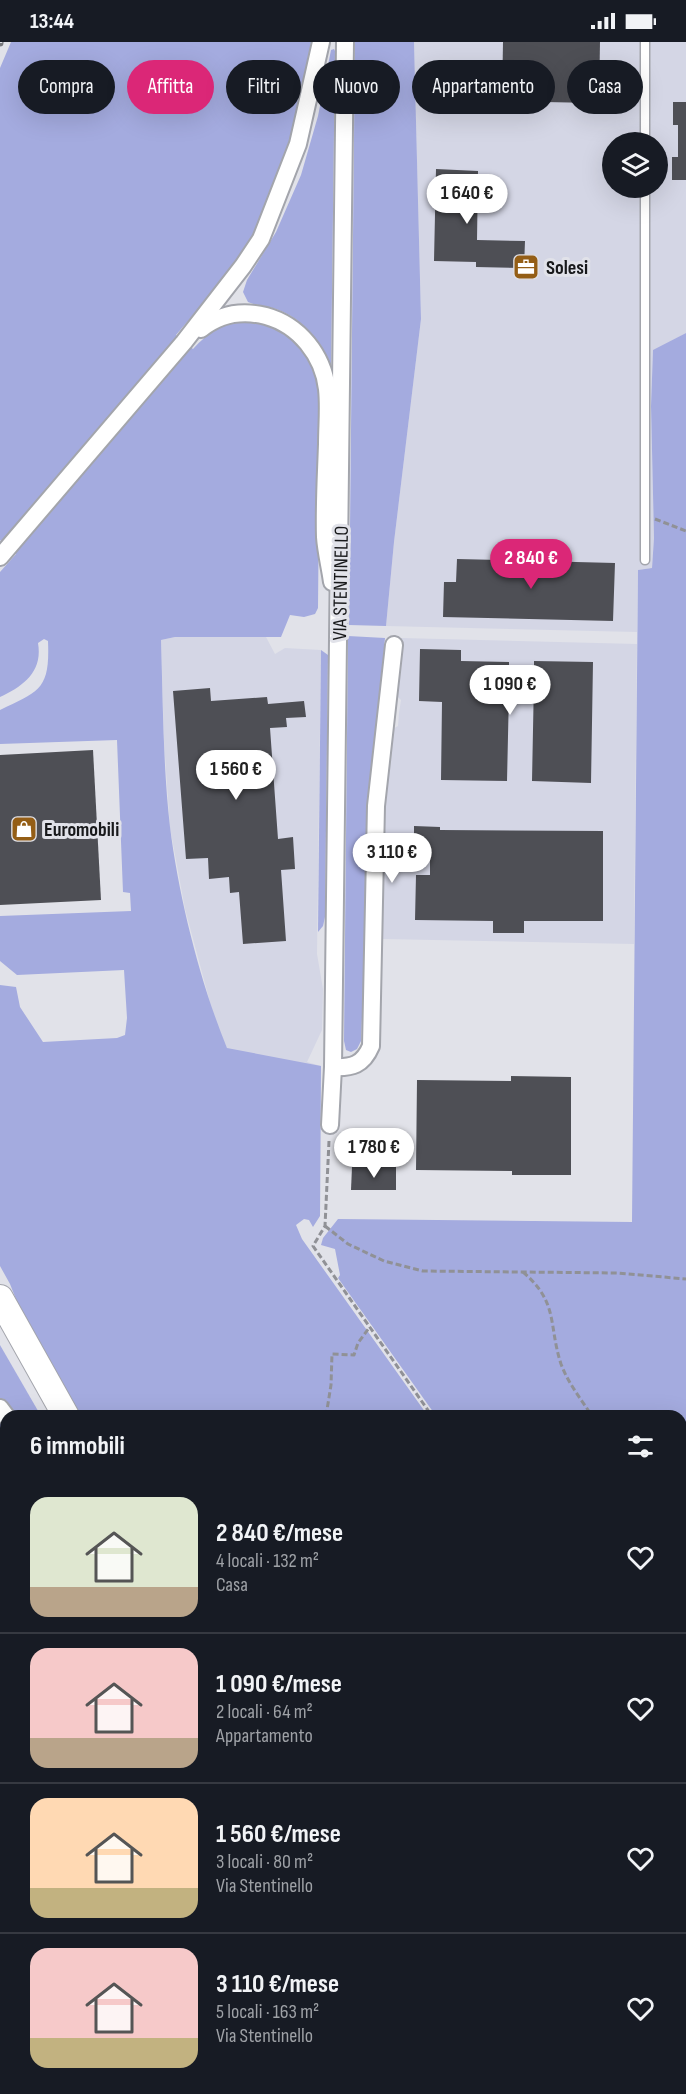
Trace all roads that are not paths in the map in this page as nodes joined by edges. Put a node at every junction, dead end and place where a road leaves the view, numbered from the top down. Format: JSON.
{"nodes":[{"id":1,"x":321,"y":42,"type":"edge"},
{"id":2,"x":645,"y":42,"type":"edge"},
{"id":3,"x":345,"y":43,"type":"edge"},
{"id":4,"x":645,"y":132,"type":"edge"},
{"id":5,"x":645,"y":198,"type":"edge"},
{"id":6,"x":184,"y":342,"type":"junction"},
{"id":7,"x":3,"y":552,"type":"edge"},
{"id":8,"x":645,"y":560,"type":"dead end"},
{"id":9,"x":339,"y":635,"type":"junction"},
{"id":10,"x":394,"y":645,"type":"dead end"},
{"id":11,"x":333,"y":1068,"type":"junction"},
{"id":12,"x":330,"y":1125,"type":"road end"},
{"id":13,"x":0,"y":1298,"type":"edge"},
{"id":14,"x":0,"y":1322,"type":"edge"},
{"id":15,"x":50,"y":1410,"type":"edge"},
{"id":16,"x":63,"y":1410,"type":"edge"}],
"edges":[{"from":1,"to":6,"type":"street"},
{"from":2,"to":4,"type":"lane"},
{"from":3,"to":9,"type":"street","name":"VIA STENTINELLO"},
{"from":5,"to":8,"type":"lane"},
{"from":6,"to":7,"type":"street"},
{"from":6,"to":9,"type":"street"},
{"from":9,"to":11,"type":"street","name":"VIA STENTINELLO"},
{"from":10,"to":11,"type":"street"},
{"from":11,"to":12,"type":"street","name":"VIA STENTINELLO"},
{"from":13,"to":16,"type":"main road"},
{"from":14,"to":15,"type":"main road"}]}
